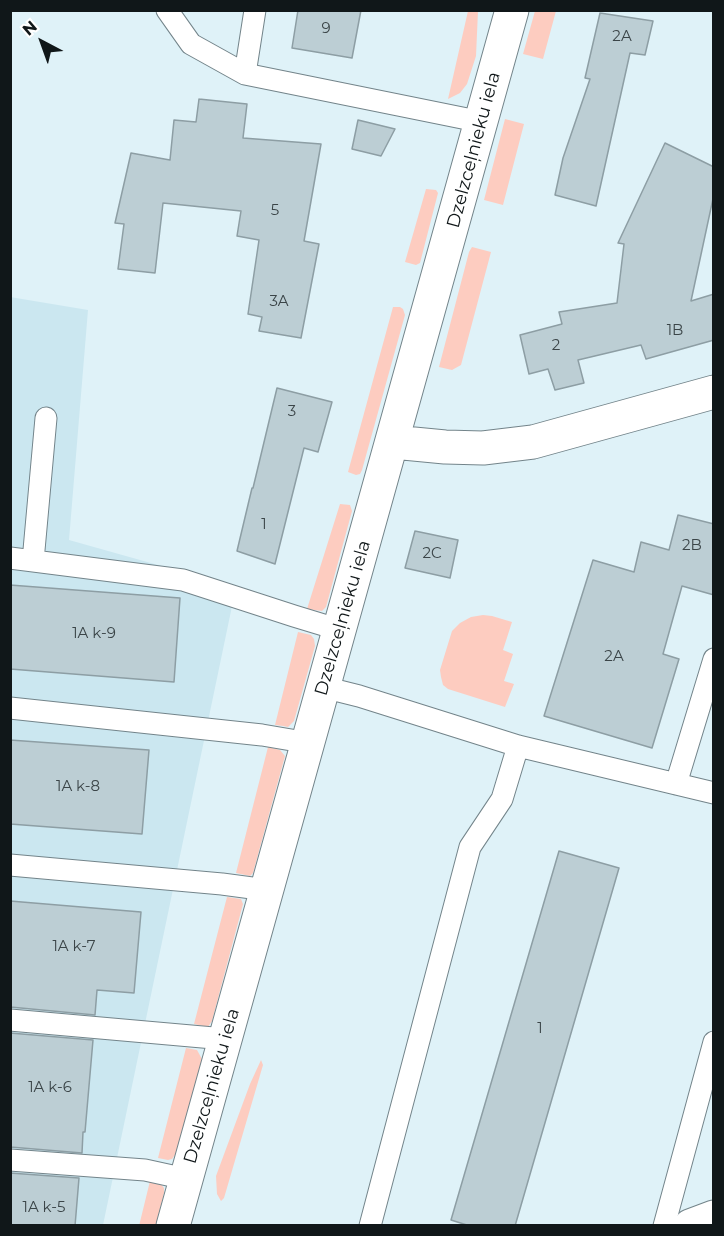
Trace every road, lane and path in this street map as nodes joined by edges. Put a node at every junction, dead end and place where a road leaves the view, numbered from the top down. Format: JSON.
{"nodes":[{"id":1,"x":168,"y":10,"type":"edge"},
{"id":2,"x":255,"y":10,"type":"edge"},
{"id":3,"x":512,"y":10,"type":"edge"},
{"id":4,"x":244,"y":74,"type":"junction"},
{"id":5,"x":482,"y":123,"type":"junction"},
{"id":6,"x":714,"y":392,"type":"edge"},
{"id":7,"x":46,"y":418,"type":"dead end"},
{"id":8,"x":393,"y":442,"type":"junction"},
{"id":9,"x":10,"y":558,"type":"edge"},
{"id":10,"x":33,"y":561,"type":"junction"},
{"id":11,"x":340,"y":630,"type":"junction"},
{"id":12,"x":714,"y":659,"type":"edge"},
{"id":13,"x":323,"y":687,"type":"junction"},
{"id":14,"x":10,"y":708,"type":"edge"},
{"id":15,"x":309,"y":744,"type":"junction"},
{"id":16,"x":518,"y":746,"type":"junction"},
{"id":17,"x":676,"y":784,"type":"junction"},
{"id":18,"x":714,"y":793,"type":"edge"},
{"id":19,"x":10,"y":865,"type":"edge"},
{"id":20,"x":267,"y":890,"type":"junction"},
{"id":21,"x":10,"y":1020,"type":"edge"},
{"id":22,"x":225,"y":1039,"type":"junction"},
{"id":23,"x":714,"y":1042,"type":"edge"},
{"id":24,"x":10,"y":1160,"type":"edge"},
{"id":25,"x":186,"y":1179,"type":"junction"},
{"id":26,"x":714,"y":1217,"type":"edge"},
{"id":27,"x":176,"y":1225,"type":"edge"},
{"id":28,"x":370,"y":1226,"type":"edge"},
{"id":29,"x":664,"y":1226,"type":"edge"},
{"id":30,"x":690,"y":1226,"type":"edge"}],
"edges":[{"from":1,"to":4,"type":"lane"},
{"from":2,"to":4,"type":"lane"},
{"from":3,"to":5,"type":"street","name":"Dzelzceļnieku iela"},
{"from":4,"to":5,"type":"lane"},
{"from":5,"to":8,"type":"street","name":"Dzelzceļnieku iela"},
{"from":6,"to":8,"type":"street"},
{"from":7,"to":10,"type":"lane"},
{"from":8,"to":11,"type":"street","name":"Dzelzceļnieku iela"},
{"from":9,"to":10,"type":"lane"},
{"from":10,"to":11,"type":"lane"},
{"from":11,"to":13,"type":"street","name":"Dzelzceļnieku iela"},
{"from":12,"to":17,"type":"lane"},
{"from":13,"to":15,"type":"street","name":"Dzelzceļnieku iela"},
{"from":13,"to":16,"type":"lane"},
{"from":14,"to":15,"type":"lane"},
{"from":15,"to":20,"type":"street","name":"Dzelzceļnieku iela"},
{"from":16,"to":17,"type":"lane"},
{"from":16,"to":28,"type":"lane"},
{"from":17,"to":18,"type":"lane"},
{"from":19,"to":20,"type":"lane"},
{"from":20,"to":22,"type":"street","name":"Dzelzceļnieku iela"},
{"from":21,"to":22,"type":"lane"},
{"from":22,"to":25,"type":"street","name":"Dzelzceļnieku iela"},
{"from":23,"to":29,"type":"lane"},
{"from":24,"to":25,"type":"lane"},
{"from":25,"to":27,"type":"street","name":"Dzelzceļnieku iela"},
{"from":26,"to":30,"type":"street"}]}
